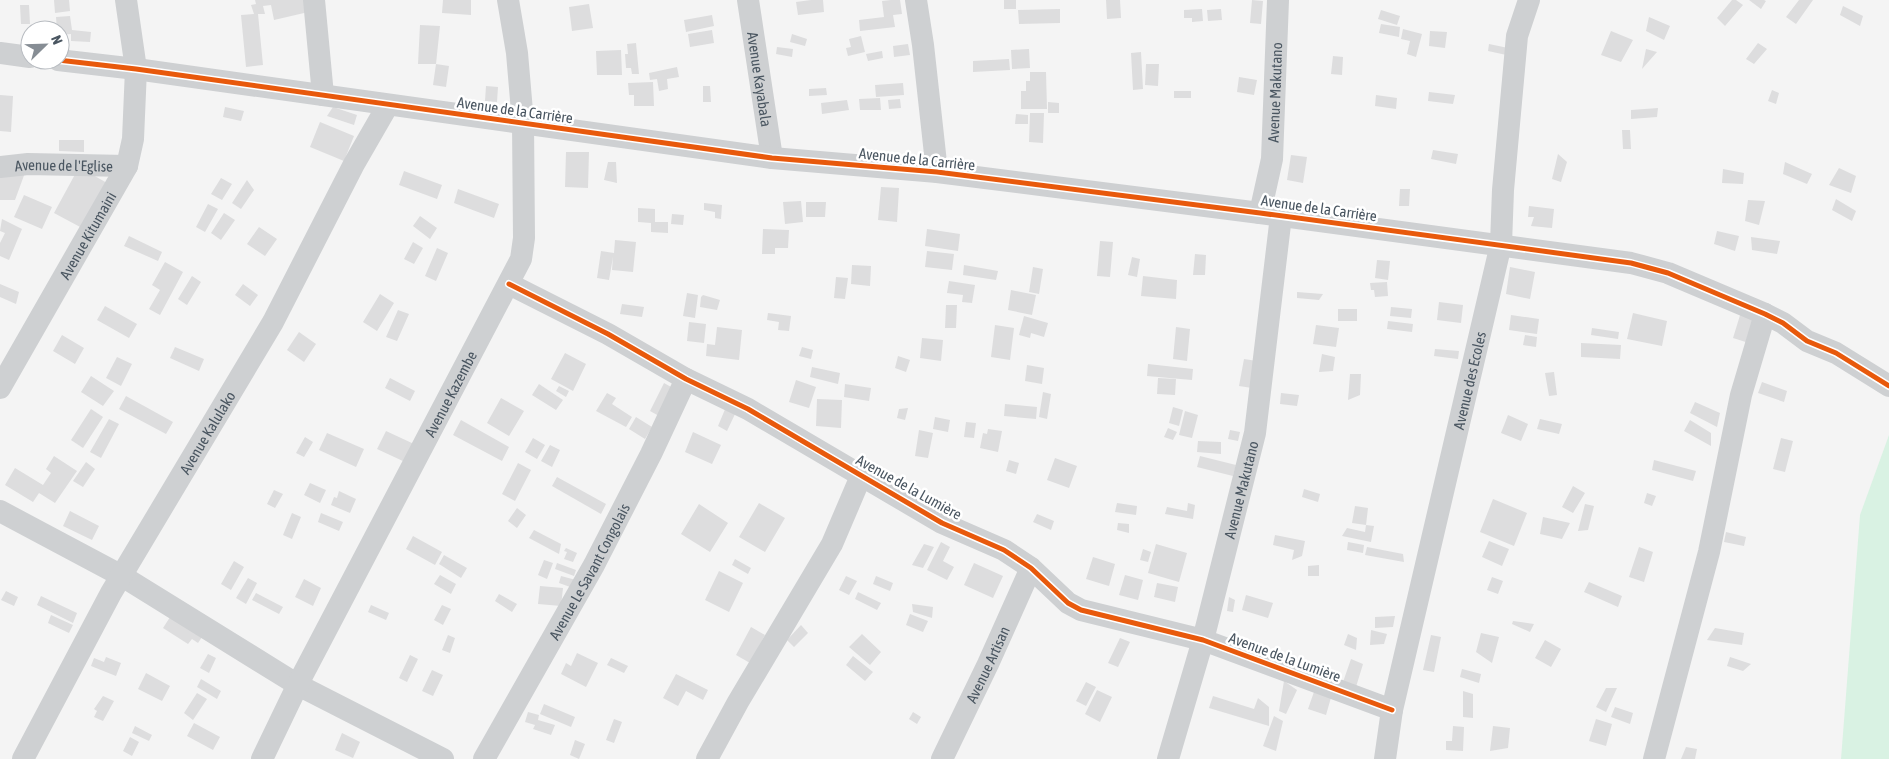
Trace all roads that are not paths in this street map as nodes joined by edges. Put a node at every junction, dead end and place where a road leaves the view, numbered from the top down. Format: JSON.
{"nodes":[{"id":1,"x":126,"y":0,"type":"edge"},
{"id":2,"x":314,"y":0,"type":"edge"},
{"id":3,"x":508,"y":0,"type":"edge"},
{"id":4,"x":748,"y":0,"type":"edge"},
{"id":5,"x":916,"y":0,"type":"edge"},
{"id":6,"x":1278,"y":0,"type":"edge"},
{"id":7,"x":1529,"y":0,"type":"edge"},
{"id":8,"x":0,"y":53,"type":"edge"},
{"id":9,"x":20,"y":56,"type":"edge"},
{"id":10,"x":70,"y":61,"type":"edge"},
{"id":11,"x":136,"y":69,"type":"junction"},
{"id":12,"x":323,"y":95,"type":"junction"},
{"id":13,"x":388,"y":105,"type":"junction"},
{"id":14,"x":523,"y":123,"type":"junction"},
{"id":15,"x":772,"y":158,"type":"junction"},
{"id":16,"x":127,"y":166,"type":"junction"},
{"id":17,"x":0,"y":167,"type":"edge"},
{"id":18,"x":937,"y":172,"type":"junction"},
{"id":19,"x":1270,"y":214,"type":"junction"},
{"id":20,"x":1501,"y":244,"type":"junction"},
{"id":21,"x":509,"y":284,"type":"junction"},
{"id":22,"x":1765,"y":314,"type":"junction"},
{"id":23,"x":686,"y":379,"type":"junction"},
{"id":24,"x":1889,"y":386,"type":"edge"},
{"id":25,"x":0,"y":388,"type":"edge"},
{"id":26,"x":862,"y":476,"type":"junction"},
{"id":27,"x":0,"y":512,"type":"edge"},
{"id":28,"x":1031,"y":568,"type":"junction"},
{"id":29,"x":122,"y":576,"type":"junction"},
{"id":30,"x":1203,"y":640,"type":"junction"},
{"id":31,"x":298,"y":684,"type":"junction"},
{"id":32,"x":1392,"y":710,"type":"junction"},
{"id":33,"x":23,"y":759,"type":"edge"},
{"id":34,"x":262,"y":759,"type":"edge"},
{"id":35,"x":443,"y":759,"type":"edge"},
{"id":36,"x":484,"y":759,"type":"edge"},
{"id":37,"x":708,"y":759,"type":"edge"},
{"id":38,"x":942,"y":759,"type":"edge"},
{"id":39,"x":1168,"y":759,"type":"edge"},
{"id":40,"x":1385,"y":759,"type":"edge"},
{"id":41,"x":1654,"y":759,"type":"edge"}],
"edges":[{"from":1,"to":11,"type":"street","name":"Avenue Kitumaini"},
{"from":2,"to":12,"type":"street"},
{"from":3,"to":14,"type":"street","name":"Avenue Kazembe"},
{"from":4,"to":15,"type":"street","name":"Avenue Kayabala"},
{"from":5,"to":18,"type":"street"},
{"from":6,"to":19,"type":"street","name":"Avenue Makutano"},
{"from":7,"to":20,"type":"street","name":"Avenue des Ecoles"},
{"from":8,"to":9,"type":"street"},
{"from":10,"to":11,"type":"street","name":"Avenue de la Carrière"},
{"from":11,"to":12,"type":"street","name":"Avenue de la Carrière"},
{"from":11,"to":16,"type":"street","name":"Avenue Kitumaini"},
{"from":12,"to":13,"type":"street","name":"Avenue de la Carrière"},
{"from":13,"to":14,"type":"street","name":"Avenue de la Carrière"},
{"from":13,"to":29,"type":"street","name":"Avenue Kalulako"},
{"from":14,"to":15,"type":"street","name":"Avenue de la Carrière"},
{"from":14,"to":21,"type":"street","name":"Avenue Kazembe"},
{"from":15,"to":18,"type":"street","name":"Avenue de la Carrière"},
{"from":16,"to":17,"type":"street","name":"Avenue de l'Eglise"},
{"from":16,"to":25,"type":"street","name":"Avenue Kitumaini"},
{"from":18,"to":19,"type":"street","name":"Avenue de la Carrière"},
{"from":19,"to":20,"type":"street","name":"Avenue de la Carrière"},
{"from":19,"to":30,"type":"street","name":"Avenue Makutano"},
{"from":20,"to":22,"type":"street","name":"Avenue de la Carrière"},
{"from":20,"to":32,"type":"street","name":"Avenue des Ecoles"},
{"from":21,"to":23,"type":"street","name":"Avenue de la Lumière"},
{"from":21,"to":31,"type":"street","name":"Avenue Kazembe"},
{"from":22,"to":24,"type":"street","name":"Avenue de la Carrière"},
{"from":22,"to":41,"type":"street"},
{"from":23,"to":26,"type":"street","name":"Avenue de la Lumière"},
{"from":23,"to":36,"type":"street","name":"Avenue Le Savant Congolais"},
{"from":26,"to":28,"type":"street","name":"Avenue de la Lumière"},
{"from":26,"to":37,"type":"street"},
{"from":27,"to":29,"type":"street"},
{"from":28,"to":30,"type":"street","name":"Avenue de la Lumière"},
{"from":28,"to":38,"type":"street","name":"Avenue Artisan"},
{"from":29,"to":31,"type":"street"},
{"from":29,"to":33,"type":"street","name":"Avenue Kalulako"},
{"from":30,"to":32,"type":"street","name":"Avenue de la Lumière"},
{"from":30,"to":39,"type":"street","name":"Avenue Makutano"},
{"from":31,"to":34,"type":"street","name":"Avenue Kazembe"},
{"from":31,"to":35,"type":"street"},
{"from":32,"to":40,"type":"street","name":"Avenue des Ecoles"}]}
